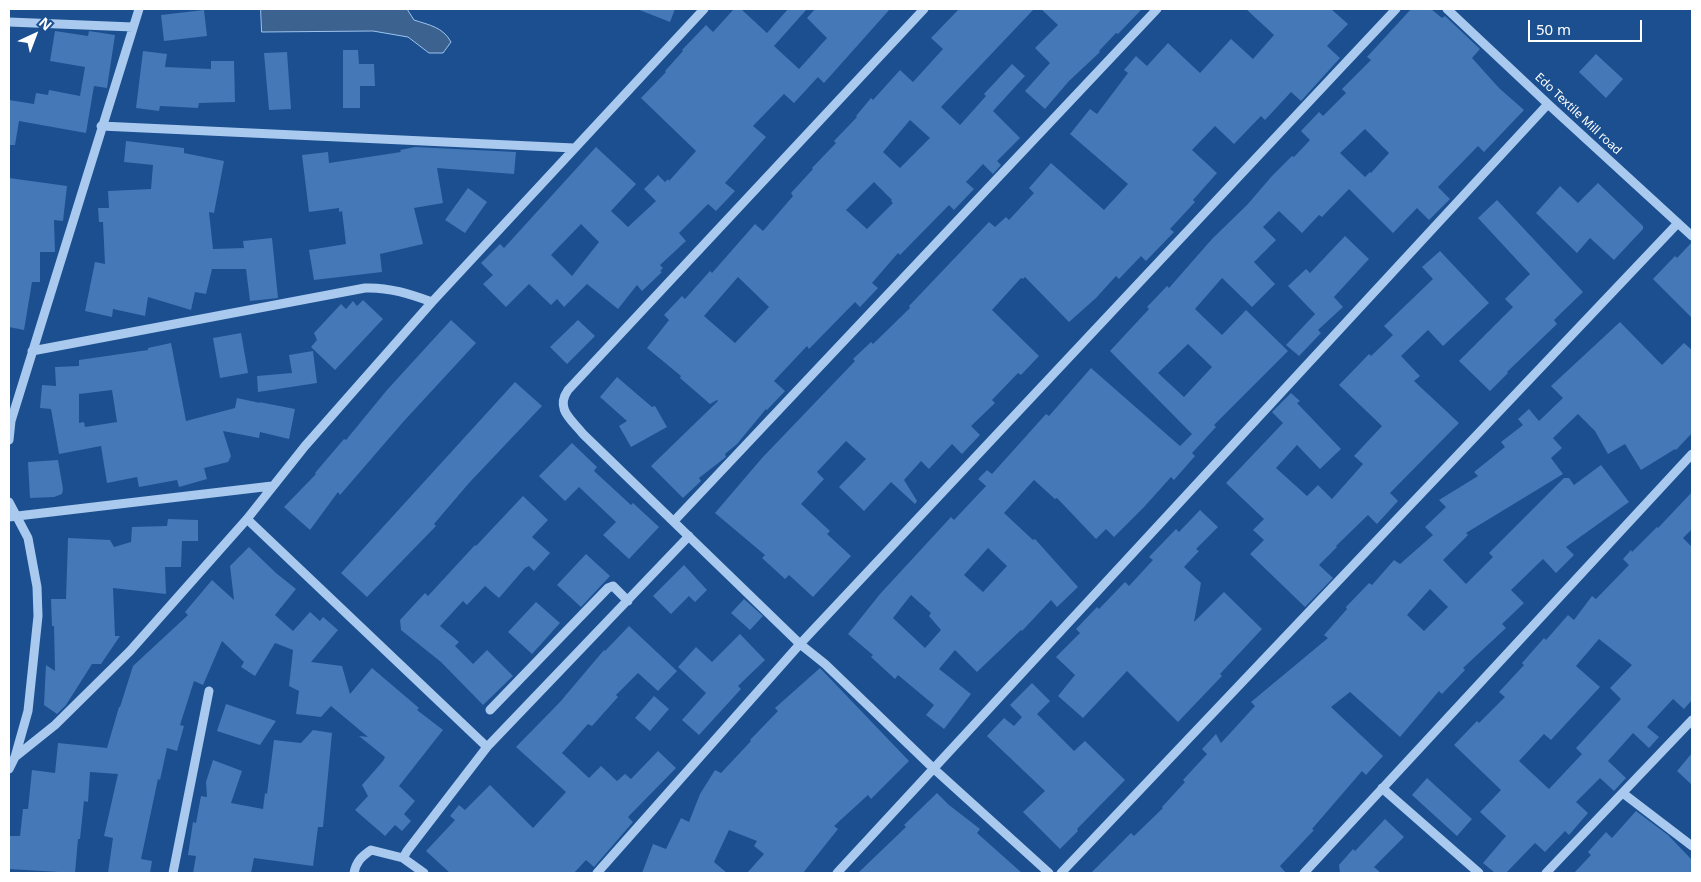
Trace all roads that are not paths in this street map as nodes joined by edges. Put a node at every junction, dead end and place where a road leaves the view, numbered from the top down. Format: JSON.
{"nodes":[{"id":1,"x":139,"y":9,"type":"edge"},
{"id":2,"x":704,"y":9,"type":"edge"},
{"id":3,"x":924,"y":9,"type":"edge"},
{"id":4,"x":1157,"y":9,"type":"edge"},
{"id":5,"x":1396,"y":9,"type":"edge"},
{"id":6,"x":1447,"y":9,"type":"edge"},
{"id":7,"x":9,"y":22,"type":"edge"},
{"id":8,"x":133,"y":27,"type":"junction"},
{"id":9,"x":1548,"y":104,"type":"junction"},
{"id":10,"x":101,"y":126,"type":"junction"},
{"id":11,"x":574,"y":148,"type":"junction"},
{"id":12,"x":1678,"y":223,"type":"junction"},
{"id":13,"x":1692,"y":236,"type":"edge"},
{"id":14,"x":432,"y":302,"type":"junction"},
{"id":15,"x":32,"y":351,"type":"junction"},
{"id":16,"x":9,"y":440,"type":"edge"},
{"id":17,"x":1692,"y":454,"type":"edge"},
{"id":18,"x":272,"y":486,"type":"junction"},
{"id":19,"x":9,"y":502,"type":"edge"},
{"id":20,"x":13,"y":516,"type":"edge"},
{"id":21,"x":247,"y":519,"type":"junction"},
{"id":22,"x":674,"y":521,"type":"junction"},
{"id":23,"x":689,"y":536,"type":"junction"},
{"id":24,"x":628,"y":601,"type":"junction"},
{"id":25,"x":800,"y":644,"type":"junction"},
{"id":26,"x":209,"y":691,"type":"dead end"},
{"id":27,"x":490,"y":710,"type":"dead end"},
{"id":28,"x":1692,"y":720,"type":"edge"},
{"id":29,"x":487,"y":747,"type":"junction"},
{"id":30,"x":15,"y":757,"type":"junction"},
{"id":31,"x":933,"y":768,"type":"junction"},
{"id":32,"x":9,"y":769,"type":"edge"},
{"id":33,"x":1382,"y":788,"type":"junction"},
{"id":34,"x":1624,"y":794,"type":"junction"},
{"id":35,"x":1692,"y":846,"type":"edge"},
{"id":36,"x":403,"y":858,"type":"junction"},
{"id":37,"x":173,"y":873,"type":"edge"},
{"id":38,"x":354,"y":873,"type":"edge"},
{"id":39,"x":424,"y":873,"type":"edge"},
{"id":40,"x":597,"y":873,"type":"edge"},
{"id":41,"x":836,"y":873,"type":"edge"},
{"id":42,"x":1049,"y":873,"type":"edge"},
{"id":43,"x":1061,"y":873,"type":"edge"},
{"id":44,"x":1304,"y":873,"type":"edge"},
{"id":45,"x":1479,"y":873,"type":"edge"},
{"id":46,"x":1546,"y":873,"type":"edge"}],
"edges":[{"from":1,"to":8,"type":"street"},
{"from":2,"to":11,"type":"street"},
{"from":3,"to":22,"type":"street"},
{"from":4,"to":22,"type":"street"},
{"from":5,"to":25,"type":"street"},
{"from":6,"to":9,"type":"street","name":"Edo Textile Mill road"},
{"from":7,"to":8,"type":"street"},
{"from":8,"to":10,"type":"street"},
{"from":9,"to":12,"type":"street","name":"Edo Textile Mill road"},
{"from":9,"to":31,"type":"street"},
{"from":10,"to":11,"type":"street"},
{"from":10,"to":15,"type":"street"},
{"from":11,"to":14,"type":"street"},
{"from":12,"to":13,"type":"street","name":"Edo Textile Mill road"},
{"from":12,"to":43,"type":"street"},
{"from":14,"to":15,"type":"street"},
{"from":14,"to":18,"type":"street"},
{"from":15,"to":16,"type":"street"},
{"from":17,"to":33,"type":"street"},
{"from":18,"to":20,"type":"street"},
{"from":18,"to":21,"type":"street"},
{"from":19,"to":20,"type":"street"},
{"from":20,"to":30,"type":"street"},
{"from":21,"to":29,"type":"street"},
{"from":21,"to":30,"type":"street"},
{"from":22,"to":23,"type":"street"},
{"from":23,"to":24,"type":"street"},
{"from":23,"to":25,"type":"street"},
{"from":24,"to":27,"type":"street"},
{"from":24,"to":29,"type":"street"},
{"from":25,"to":31,"type":"street"},
{"from":25,"to":40,"type":"street"},
{"from":26,"to":37,"type":"street"},
{"from":28,"to":34,"type":"street"},
{"from":29,"to":36,"type":"street"},
{"from":30,"to":32,"type":"street"},
{"from":31,"to":41,"type":"street"},
{"from":31,"to":42,"type":"street"},
{"from":33,"to":44,"type":"street"},
{"from":33,"to":45,"type":"street"},
{"from":34,"to":35,"type":"street"},
{"from":34,"to":46,"type":"street"},
{"from":36,"to":38,"type":"street"},
{"from":36,"to":39,"type":"street"}]}
